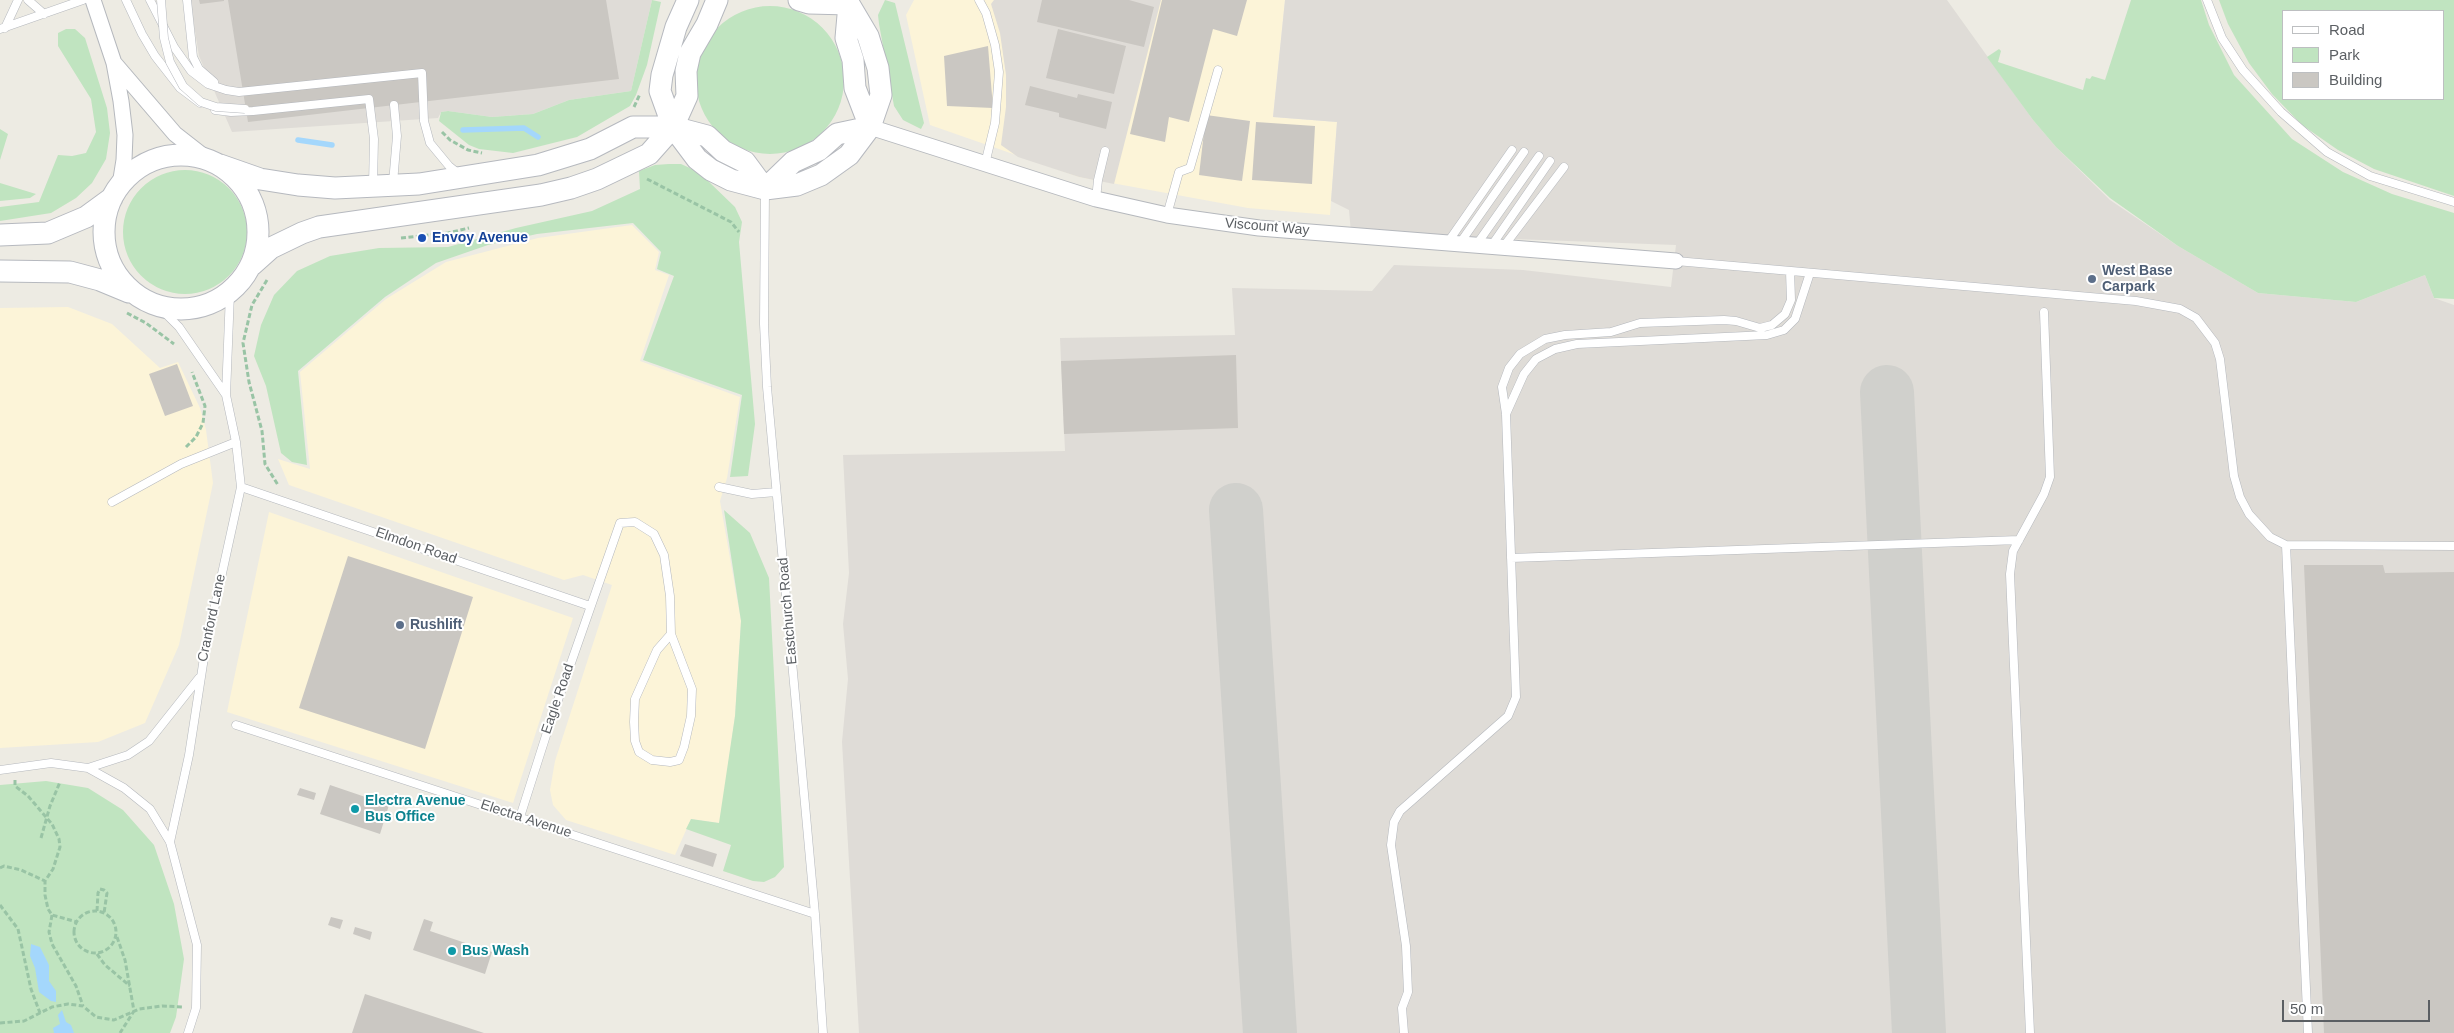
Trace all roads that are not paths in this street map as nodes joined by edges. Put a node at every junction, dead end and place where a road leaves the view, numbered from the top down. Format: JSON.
{"nodes":[{"id":1,"x":18,"y":0,"type":"edge"},
{"id":2,"x":28,"y":0,"type":"edge"},
{"id":3,"x":83,"y":0,"type":"edge"},
{"id":4,"x":93,"y":0,"type":"edge"},
{"id":5,"x":126,"y":0,"type":"edge"},
{"id":6,"x":150,"y":0,"type":"edge"},
{"id":7,"x":161,"y":0,"type":"edge"},
{"id":8,"x":187,"y":0,"type":"edge"},
{"id":9,"x":688,"y":0,"type":"edge"},
{"id":10,"x":717,"y":0,"type":"edge"},
{"id":11,"x":799,"y":0,"type":"edge"},
{"id":12,"x":979,"y":0,"type":"edge"},
{"id":13,"x":2207,"y":0,"type":"edge"},
{"id":14,"x":849,"y":2,"type":"edge"},
{"id":15,"x":44,"y":14,"type":"junction"},
{"id":16,"x":3,"y":29,"type":"edge"},
{"id":17,"x":114,"y":63,"type":"junction"},
{"id":18,"x":1218,"y":70,"type":"dead end"},
{"id":19,"x":241,"y":91,"type":"dead end"},
{"id":20,"x":394,"y":105,"type":"dead end"},
{"id":21,"x":245,"y":109,"type":"dead end"},
{"id":22,"x":870,"y":126,"type":"junction"},
{"id":23,"x":674,"y":127,"type":"junction"},
{"id":24,"x":1512,"y":150,"type":"dead end"},
{"id":25,"x":1105,"y":152,"type":"dead end"},
{"id":26,"x":1524,"y":152,"type":"dead end"},
{"id":27,"x":1539,"y":156,"type":"dead end"},
{"id":28,"x":1550,"y":161,"type":"dead end"},
{"id":29,"x":213,"y":162,"type":"junction"},
{"id":30,"x":985,"y":164,"type":"junction"},
{"id":31,"x":1564,"y":167,"type":"dead end"},
{"id":32,"x":462,"y":177,"type":"junction"},
{"id":33,"x":383,"y":186,"type":"junction"},
{"id":34,"x":765,"y":189,"type":"junction"},
{"id":35,"x":116,"y":191,"type":"junction"},
{"id":36,"x":1096,"y":200,"type":"junction"},
{"id":37,"x":2454,"y":202,"type":"edge"},
{"id":38,"x":1167,"y":215,"type":"junction"},
{"id":39,"x":0,"y":235,"type":"edge"},
{"id":40,"x":1454,"y":242,"type":"junction"},
{"id":41,"x":1491,"y":245,"type":"junction"},
{"id":42,"x":1676,"y":261,"type":"joint"},
{"id":43,"x":0,"y":271,"type":"edge"},
{"id":44,"x":260,"y":271,"type":"junction"},
{"id":45,"x":1790,"y":271,"type":"junction"},
{"id":46,"x":1810,"y":273,"type":"junction"},
{"id":47,"x":230,"y":293,"type":"junction"},
{"id":48,"x":150,"y":302,"type":"junction"},
{"id":49,"x":2044,"y":312,"type":"dead end"},
{"id":50,"x":226,"y":395,"type":"junction"},
{"id":51,"x":1506,"y":414,"type":"junction"},
{"id":52,"x":236,"y":442,"type":"junction"},
{"id":53,"x":241,"y":486,"type":"junction"},
{"id":54,"x":719,"y":487,"type":"dead end"},
{"id":55,"x":776,"y":492,"type":"junction"},
{"id":56,"x":112,"y":502,"type":"dead end"},
{"id":57,"x":2019,"y":540,"type":"junction"},
{"id":58,"x":2286,"y":545,"type":"junction"},
{"id":59,"x":2454,"y":546,"type":"edge"},
{"id":60,"x":1511,"y":558,"type":"junction"},
{"id":61,"x":590,"y":606,"type":"junction"},
{"id":62,"x":671,"y":634,"type":"junction"},
{"id":63,"x":199,"y":678,"type":"junction"},
{"id":64,"x":236,"y":725,"type":"dead end"},
{"id":65,"x":88,"y":768,"type":"junction"},
{"id":66,"x":0,"y":770,"type":"edge"},
{"id":67,"x":520,"y":817,"type":"junction"},
{"id":68,"x":170,"y":842,"type":"junction"},
{"id":69,"x":815,"y":914,"type":"junction"},
{"id":70,"x":188,"y":1033,"type":"edge"},
{"id":71,"x":823,"y":1033,"type":"edge"},
{"id":72,"x":1404,"y":1033,"type":"edge"},
{"id":73,"x":2030,"y":1033,"type":"edge"},
{"id":74,"x":2308,"y":1033,"type":"edge"}],
"edges":[{"from":1,"to":16,"type":"lane"},
{"from":2,"to":15,"type":"lane"},
{"from":3,"to":15,"type":"lane"},
{"from":4,"to":17,"type":"street"},
{"from":5,"to":33,"type":"lane"},
{"from":6,"to":32,"type":"lane","bridge":true},
{"from":7,"to":21,"type":"lane","bridge":true},
{"from":8,"to":19,"type":"lane"},
{"from":9,"to":23,"type":"street"},
{"from":10,"to":23,"type":"street"},
{"from":11,"to":14,"type":"street"},
{"from":12,"to":30,"type":"lane"},
{"from":13,"to":37,"type":"lane"},
{"from":14,"to":22,"type":"street"},
{"from":15,"to":16,"type":"lane"},
{"from":17,"to":29,"type":"street"},
{"from":17,"to":35,"type":"street"},
{"from":18,"to":38,"type":"lane"},
{"from":20,"to":33,"type":"lane"},
{"from":22,"to":30,"type":"street","name":"Viscount Way"},
{"from":22,"to":34,"type":"street"},
{"from":23,"to":32,"type":"street"},
{"from":23,"to":34,"type":"street"},
{"from":23,"to":44,"type":"street"},
{"from":24,"to":40,"type":"lane"},
{"from":25,"to":36,"type":"lane"},
{"from":26,"to":40,"type":"lane"},
{"from":27,"to":41,"type":"lane"},
{"from":28,"to":41,"type":"lane"},
{"from":29,"to":33,"type":"street"},
{"from":29,"to":35,"type":"street"},
{"from":29,"to":44,"type":"street"},
{"from":30,"to":36,"type":"street","name":"Viscount Way"},
{"from":31,"to":41,"type":"lane"},
{"from":32,"to":33,"type":"street"},
{"from":34,"to":55,"type":"lane","name":"Eastchurch Road"},
{"from":35,"to":39,"type":"street"},
{"from":35,"to":48,"type":"street"},
{"from":36,"to":38,"type":"street","name":"Viscount Way"},
{"from":38,"to":40,"type":"street","name":"Viscount Way"},
{"from":40,"to":41,"type":"street","name":"Viscount Way"},
{"from":41,"to":42,"type":"street","name":"Viscount Way"},
{"from":42,"to":45,"type":"lane"},
{"from":43,"to":48,"type":"street"},
{"from":44,"to":47,"type":"street"},
{"from":45,"to":46,"type":"lane"},
{"from":45,"to":51,"type":"lane"},
{"from":46,"to":51,"type":"lane"},
{"from":46,"to":58,"type":"lane"},
{"from":47,"to":48,"type":"street"},
{"from":47,"to":50,"type":"lane","name":"Cranford Lane"},
{"from":48,"to":50,"type":"lane","name":"Cranford Lane"},
{"from":49,"to":57,"type":"lane"},
{"from":50,"to":52,"type":"lane","name":"Cranford Lane"},
{"from":51,"to":60,"type":"lane"},
{"from":52,"to":53,"type":"lane","name":"Cranford Lane"},
{"from":52,"to":56,"type":"lane"},
{"from":53,"to":61,"type":"lane","name":"Elmdon Road"},
{"from":53,"to":63,"type":"lane","name":"Cranford Lane"},
{"from":54,"to":55,"type":"lane"},
{"from":55,"to":69,"type":"lane","name":"Eastchurch Road"},
{"from":57,"to":60,"type":"lane"},
{"from":57,"to":73,"type":"lane"},
{"from":58,"to":59,"type":"lane"},
{"from":58,"to":74,"type":"lane"},
{"from":60,"to":72,"type":"lane"},
{"from":61,"to":62,"type":"lane","name":"Eagle Road"},
{"from":61,"to":67,"type":"lane","name":"Eagle Road"},
{"from":62,"to":62,"type":"lane"},
{"from":63,"to":65,"type":"lane"},
{"from":63,"to":68,"type":"lane","name":"Cranford Lane"},
{"from":64,"to":67,"type":"lane","name":"Electra Avenue"},
{"from":65,"to":66,"type":"lane"},
{"from":65,"to":68,"type":"lane"},
{"from":67,"to":69,"type":"lane","name":"Electra Avenue"},
{"from":68,"to":70,"type":"lane"},
{"from":69,"to":71,"type":"lane","name":"Eastchurch Road"}]}
